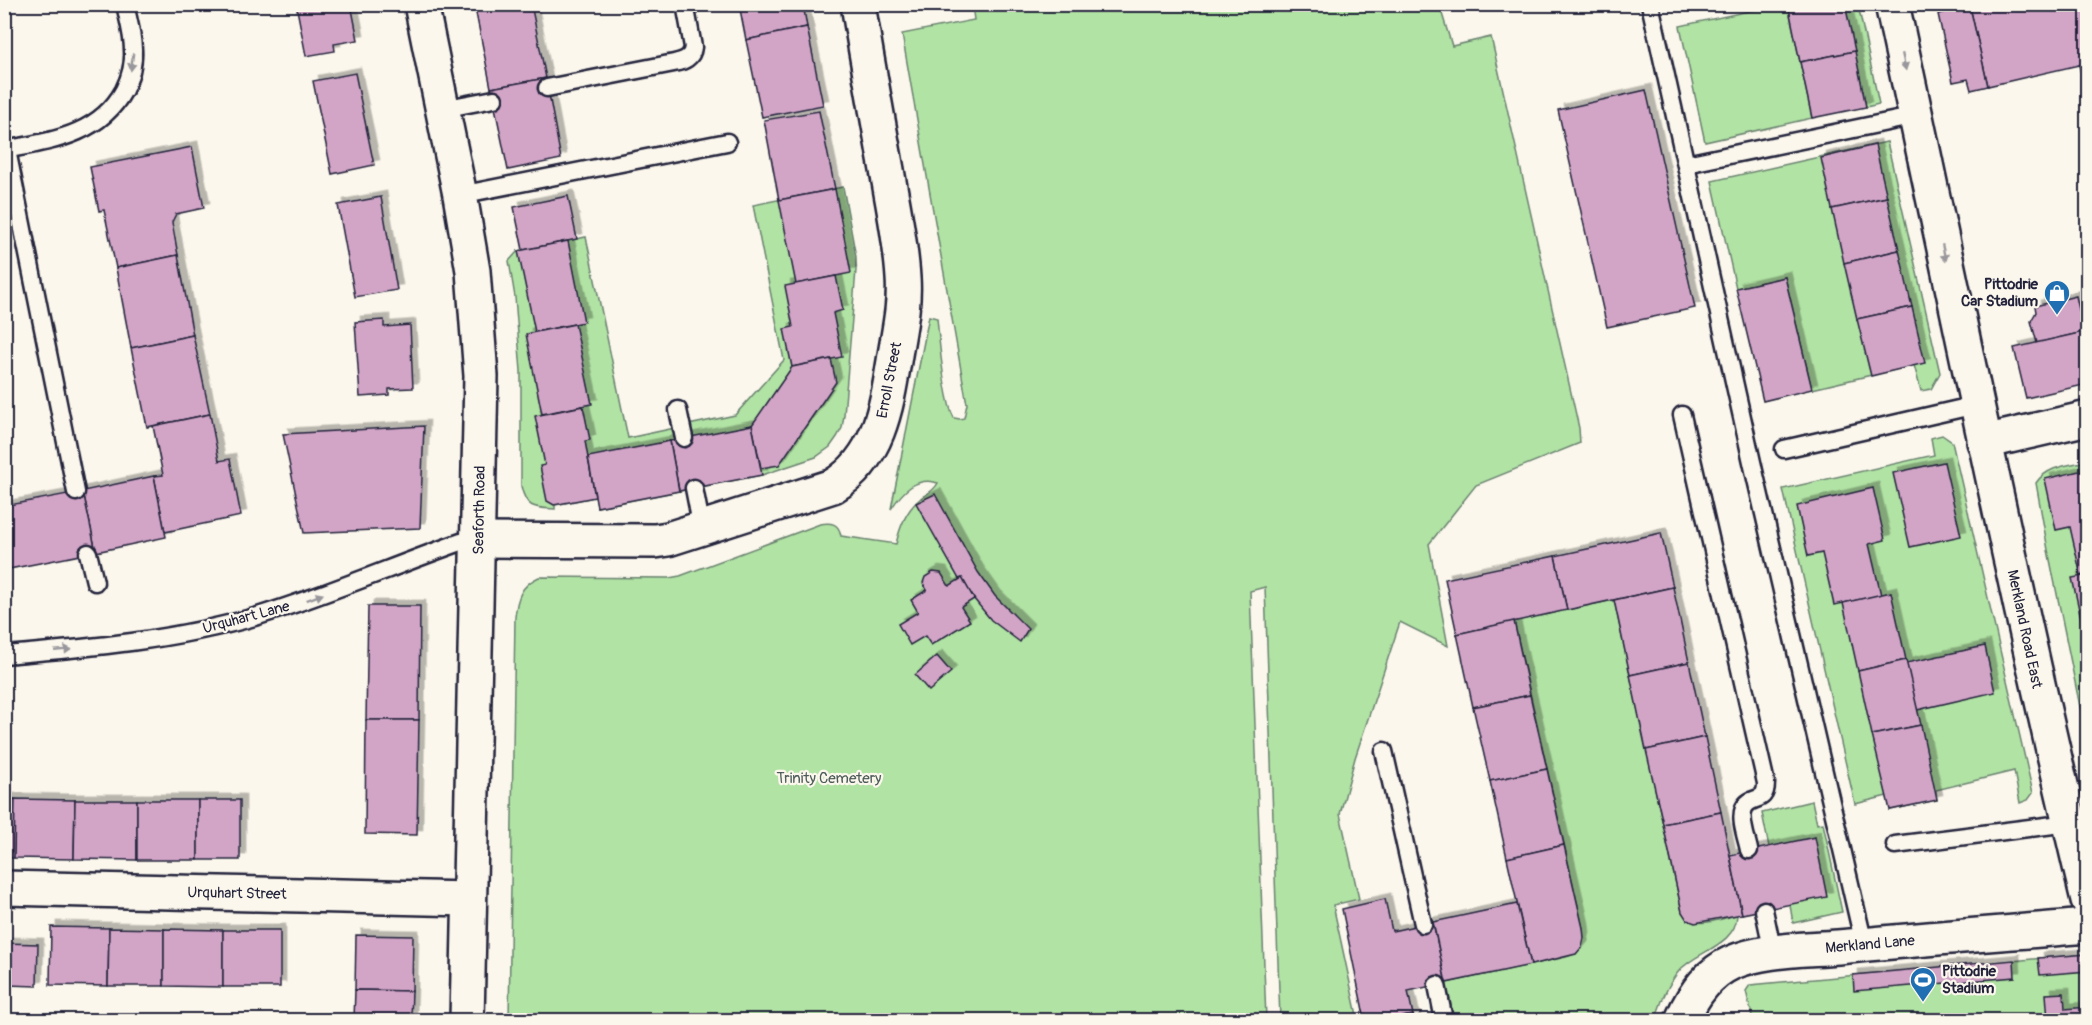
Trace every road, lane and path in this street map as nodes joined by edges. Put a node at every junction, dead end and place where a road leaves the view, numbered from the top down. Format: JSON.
{"nodes":[{"id":1,"x":125,"y":4,"type":"edge"},
{"id":2,"x":421,"y":4,"type":"edge"},
{"id":3,"x":685,"y":4,"type":"edge"},
{"id":4,"x":858,"y":4,"type":"edge"},
{"id":5,"x":1650,"y":4,"type":"edge"},
{"id":6,"x":1892,"y":4,"type":"edge"},
{"id":7,"x":548,"y":88,"type":"dead end"},
{"id":8,"x":494,"y":99,"type":"dead end"},
{"id":9,"x":442,"y":109,"type":"junction"},
{"id":10,"x":1916,"y":116,"type":"junction"},
{"id":11,"x":727,"y":142,"type":"dead end"},
{"id":12,"x":6,"y":150,"type":"edge"},
{"id":13,"x":1686,"y":164,"type":"junction"},
{"id":14,"x":460,"y":195,"type":"junction"},
{"id":15,"x":1976,"y":405,"type":"junction"},
{"id":16,"x":678,"y":410,"type":"dead end"},
{"id":17,"x":1682,"y":415,"type":"dead end"},
{"id":18,"x":2088,"y":418,"type":"edge"},
{"id":19,"x":684,"y":438,"type":"dead end"},
{"id":20,"x":1984,"y":442,"type":"junction"},
{"id":21,"x":1784,"y":449,"type":"dead end"},
{"id":22,"x":694,"y":488,"type":"dead end"},
{"id":23,"x":76,"y":492,"type":"dead end"},
{"id":24,"x":702,"y":529,"type":"junction"},
{"id":25,"x":478,"y":540,"type":"junction"},
{"id":26,"x":88,"y":553,"type":"dead end"},
{"id":27,"x":95,"y":582,"type":"dead end"},
{"id":28,"x":4,"y":655,"type":"edge"},
{"id":29,"x":1384,"y":751,"type":"dead end"},
{"id":30,"x":2069,"y":823,"type":"junction"},
{"id":31,"x":1895,"y":845,"type":"dead end"},
{"id":32,"x":1749,"y":850,"type":"dead end"},
{"id":33,"x":4,"y":888,"type":"edge"},
{"id":34,"x":469,"y":899,"type":"junction"},
{"id":35,"x":2088,"y":900,"type":"edge"},
{"id":36,"x":1764,"y":910,"type":"dead end"},
{"id":37,"x":1423,"y":924,"type":"dead end"},
{"id":38,"x":2088,"y":926,"type":"edge"},
{"id":39,"x":1864,"y":944,"type":"junction"},
{"id":40,"x":1773,"y":953,"type":"junction"},
{"id":41,"x":1437,"y":985,"type":"dead end"},
{"id":42,"x":467,"y":1020,"type":"edge"},
{"id":43,"x":1444,"y":1020,"type":"edge"},
{"id":44,"x":1682,"y":1020,"type":"edge"}],
"edges":[{"from":1,"to":12,"type":"lane","one_way":true},
{"from":2,"to":9,"type":"street","name":"Seaforth Road"},
{"from":3,"to":7,"type":"lane"},
{"from":4,"to":24,"type":"street","name":"Erroll Street"},
{"from":5,"to":13,"type":"lane"},
{"from":6,"to":10,"type":"street","name":"Merkland Road East","one_way":true},
{"from":8,"to":9,"type":"lane"},
{"from":9,"to":14,"type":"street","name":"Seaforth Road"},
{"from":10,"to":13,"type":"lane"},
{"from":10,"to":15,"type":"street","name":"Merkland Road East","one_way":true},
{"from":11,"to":14,"type":"lane"},
{"from":12,"to":23,"type":"lane"},
{"from":13,"to":39,"type":"lane"},
{"from":14,"to":25,"type":"street","name":"Seaforth Road"},
{"from":15,"to":20,"type":"street","name":"Merkland Road East"},
{"from":15,"to":21,"type":"lane"},
{"from":16,"to":19,"type":"lane"},
{"from":17,"to":32,"type":"lane"},
{"from":18,"to":20,"type":"street"},
{"from":20,"to":30,"type":"street","name":"Merkland Road East"},
{"from":22,"to":24,"type":"lane"},
{"from":24,"to":25,"type":"street","name":"Erroll Street"},
{"from":28,"to":25,"type":"lane","name":"Urquhart Lane","one_way":true},
{"from":25,"to":34,"type":"street","name":"Seaforth Road"},
{"from":26,"to":27,"type":"lane"},
{"from":29,"to":37,"type":"lane"},
{"from":30,"to":31,"type":"lane"},
{"from":30,"to":35,"type":"street","name":"Merkland Road East"},
{"from":33,"to":34,"type":"street","name":"Urquhart Street"},
{"from":34,"to":42,"type":"street","name":"Seaforth Road"},
{"from":36,"to":40,"type":"lane"},
{"from":38,"to":39,"type":"street","name":"Merkland Lane"},
{"from":39,"to":40,"type":"street","name":"Merkland Lane"},
{"from":40,"to":44,"type":"street","name":"Merkland Lane"},
{"from":41,"to":43,"type":"lane"}]}
